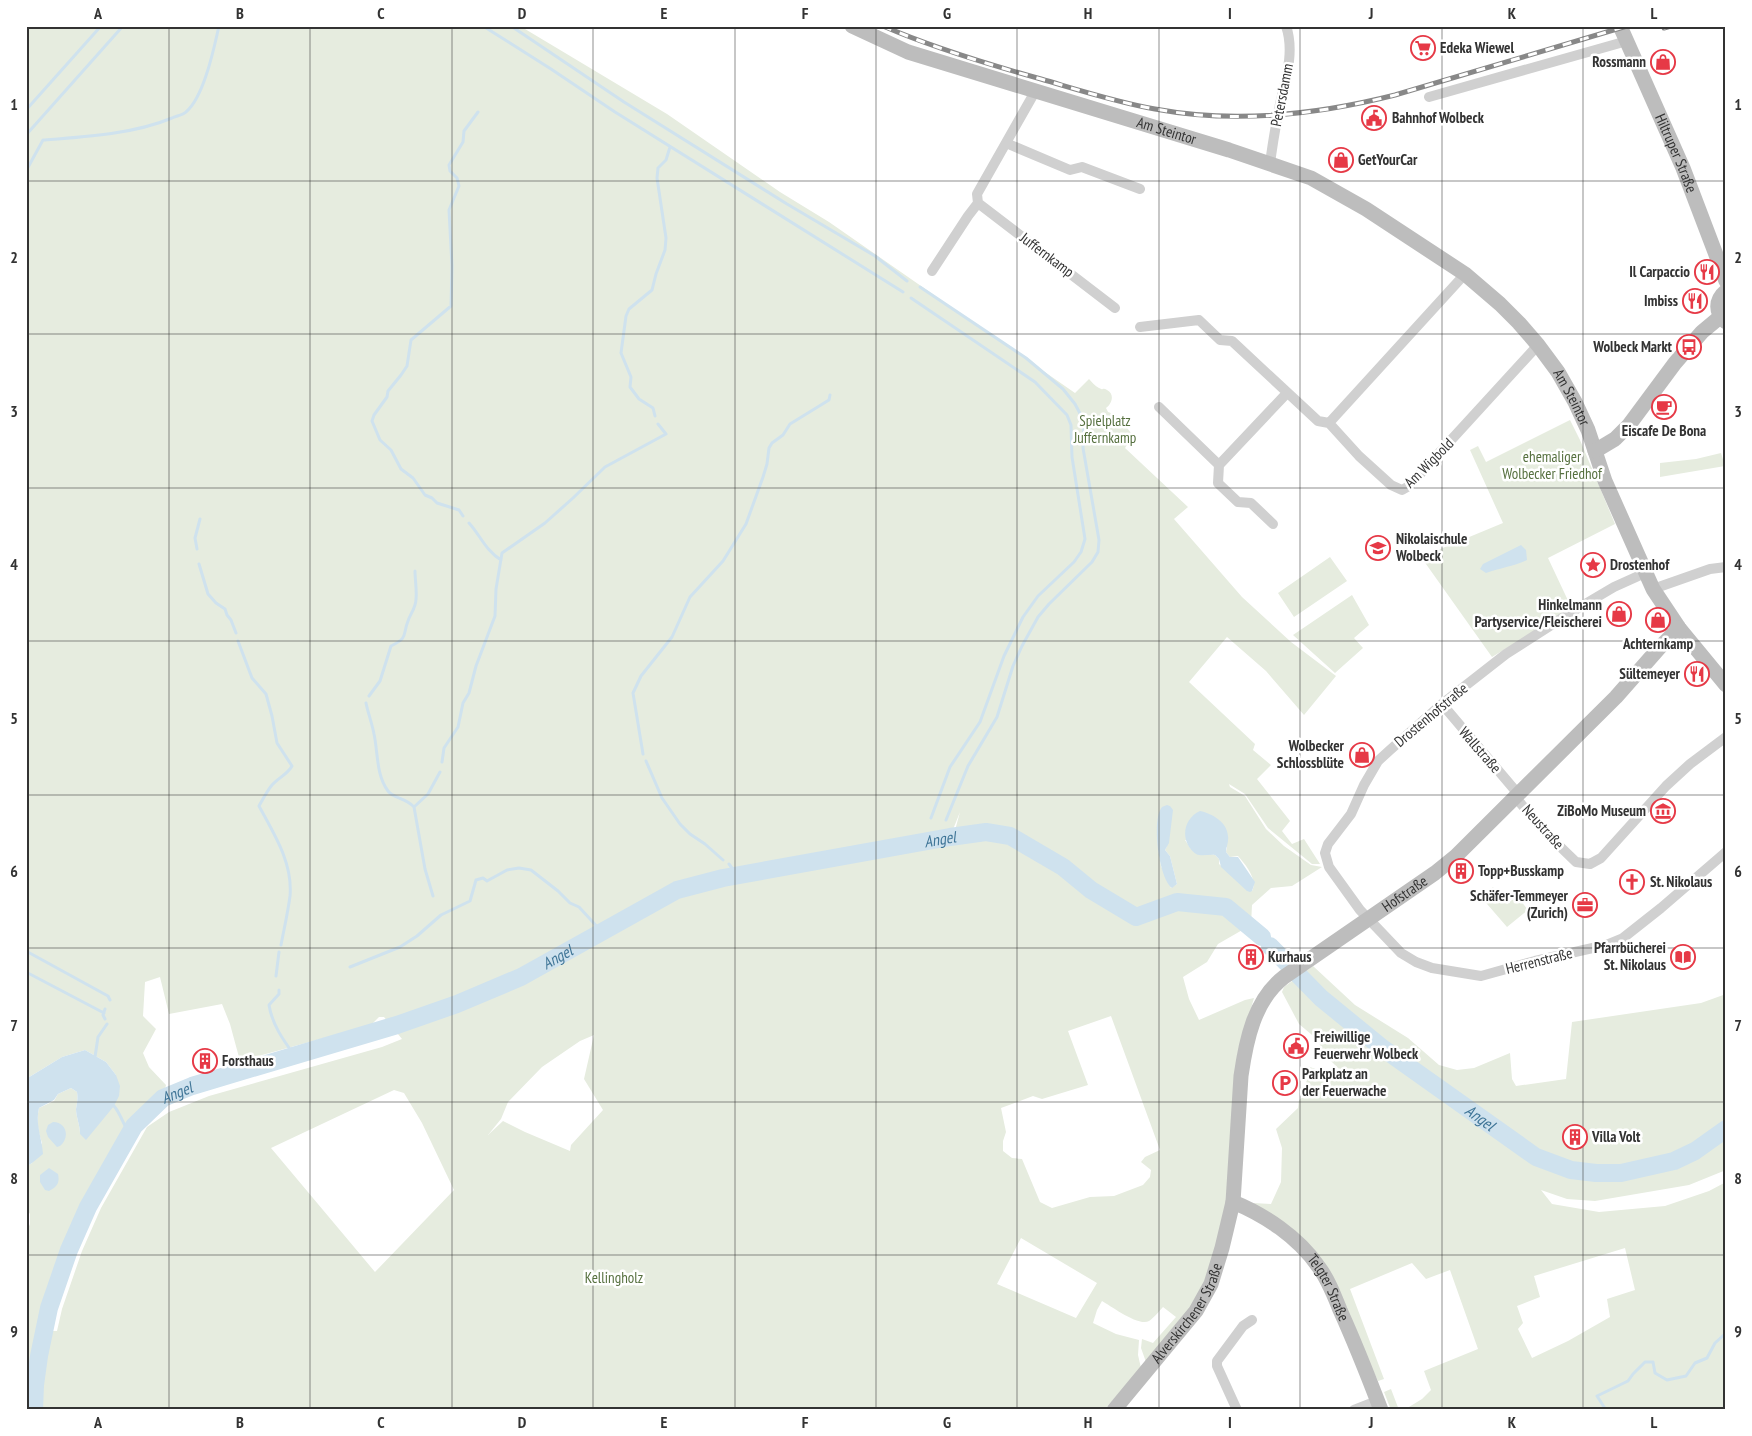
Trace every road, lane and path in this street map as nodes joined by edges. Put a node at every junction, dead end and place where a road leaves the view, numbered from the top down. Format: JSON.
{"nodes":[{"id":1,"x":852,"y":26,"type":"edge"},
{"id":2,"x":1286,"y":26,"type":"edge"},
{"id":3,"x":1620,"y":26,"type":"edge"},
{"id":4,"x":1627,"y":41,"type":"junction"},
{"id":5,"x":1034,"y":91,"type":"junction"},
{"id":6,"x":1429,"y":97,"type":"dead end"},
{"id":7,"x":1006,"y":143,"type":"junction"},
{"id":8,"x":1270,"y":164,"type":"junction"},
{"id":9,"x":1140,"y":189,"type":"dead end"},
{"id":10,"x":978,"y":203,"type":"junction"},
{"id":11,"x":932,"y":271,"type":"dead end"},
{"id":12,"x":1465,"y":274,"type":"junction"},
{"id":13,"x":1726,"y":281,"type":"edge"},
{"id":14,"x":1726,"y":291,"type":"edge"},
{"id":15,"x":1115,"y":308,"type":"dead end"},
{"id":16,"x":1723,"y":319,"type":"edge"},
{"id":17,"x":1140,"y":327,"type":"dead end"},
{"id":18,"x":1538,"y":345,"type":"junction"},
{"id":19,"x":1287,"y":393,"type":"junction"},
{"id":20,"x":1159,"y":407,"type":"dead end"},
{"id":21,"x":1330,"y":423,"type":"junction"},
{"id":22,"x":1595,"y":451,"type":"junction"},
{"id":23,"x":1219,"y":464,"type":"junction"},
{"id":24,"x":1273,"y":524,"type":"dead end"},
{"id":25,"x":1726,"y":567,"type":"edge"},
{"id":26,"x":1645,"y":573,"type":"junction"},
{"id":27,"x":1653,"y":589,"type":"junction"},
{"id":28,"x":1679,"y":628,"type":"junction"},
{"id":29,"x":1726,"y":685,"type":"edge"},
{"id":30,"x":1442,"y":704,"type":"junction"},
{"id":31,"x":1726,"y":738,"type":"edge"},
{"id":32,"x":1518,"y":796,"type":"junction"},
{"id":33,"x":1726,"y":852,"type":"edge"},
{"id":34,"x":1369,"y":919,"type":"junction"},
{"id":35,"x":1234,"y":1202,"type":"junction"},
{"id":36,"x":1252,"y":1320,"type":"dead end"},
{"id":37,"x":1379,"y":1405,"type":"edge"},
{"id":38,"x":1114,"y":1410,"type":"edge"},
{"id":39,"x":1237,"y":1410,"type":"edge"},
{"id":40,"x":1354,"y":1410,"type":"edge"}],
"edges":[{"from":1,"to":5,"type":"street","name":"Am Steintor"},
{"from":2,"to":8,"type":"street","name":"Petersdamm"},
{"from":3,"to":4,"type":"street","name":"Hiltruper Straße"},
{"from":4,"to":6,"type":"street"},
{"from":4,"to":13,"type":"street","name":"Hiltruper Straße"},
{"from":5,"to":7,"type":"street"},
{"from":5,"to":8,"type":"street","name":"Am Steintor"},
{"from":7,"to":9,"type":"street"},
{"from":7,"to":10,"type":"street"},
{"from":8,"to":12,"type":"street","name":"Am Steintor"},
{"from":10,"to":11,"type":"street"},
{"from":10,"to":15,"type":"street","name":"Juffernkamp"},
{"from":12,"to":18,"type":"street","name":"Am Steintor"},
{"from":12,"to":21,"type":"street"},
{"from":14,"to":16,"type":"street"},
{"from":16,"to":22,"type":"street"},
{"from":17,"to":19,"type":"street","name":"Am Wigbold"},
{"from":18,"to":21,"type":"street","name":"Am Wigbold"},
{"from":18,"to":22,"type":"street","name":"Am Steintor"},
{"from":19,"to":21,"type":"street","name":"Am Wigbold"},
{"from":19,"to":23,"type":"street"},
{"from":20,"to":23,"type":"street"},
{"from":22,"to":26,"type":"street","name":"Am Steintor"},
{"from":23,"to":24,"type":"street"},
{"from":25,"to":27,"type":"street"},
{"from":26,"to":27,"type":"street","name":"Am Steintor"},
{"from":26,"to":30,"type":"street","name":"Drostenhofstraße"},
{"from":27,"to":28,"type":"street","name":"Am Steintor"},
{"from":28,"to":29,"type":"street","name":"Am Steintor"},
{"from":28,"to":32,"type":"street","name":"Hofstraße"},
{"from":30,"to":32,"type":"street","name":"Wallstraße"},
{"from":30,"to":34,"type":"street","name":"Drostenhofstraße"},
{"from":31,"to":32,"type":"street","name":"Neustraße"},
{"from":32,"to":34,"type":"street","name":"Hofstraße"},
{"from":33,"to":34,"type":"street","name":"Herrenstraße"},
{"from":34,"to":35,"type":"street","name":"Hofstraße"},
{"from":35,"to":37,"type":"street","name":"Telgter Straße"},
{"from":35,"to":38,"type":"street","name":"Alverskirchener Straße"},
{"from":36,"to":39,"type":"street"},
{"from":37,"to":40,"type":"street"}]}
